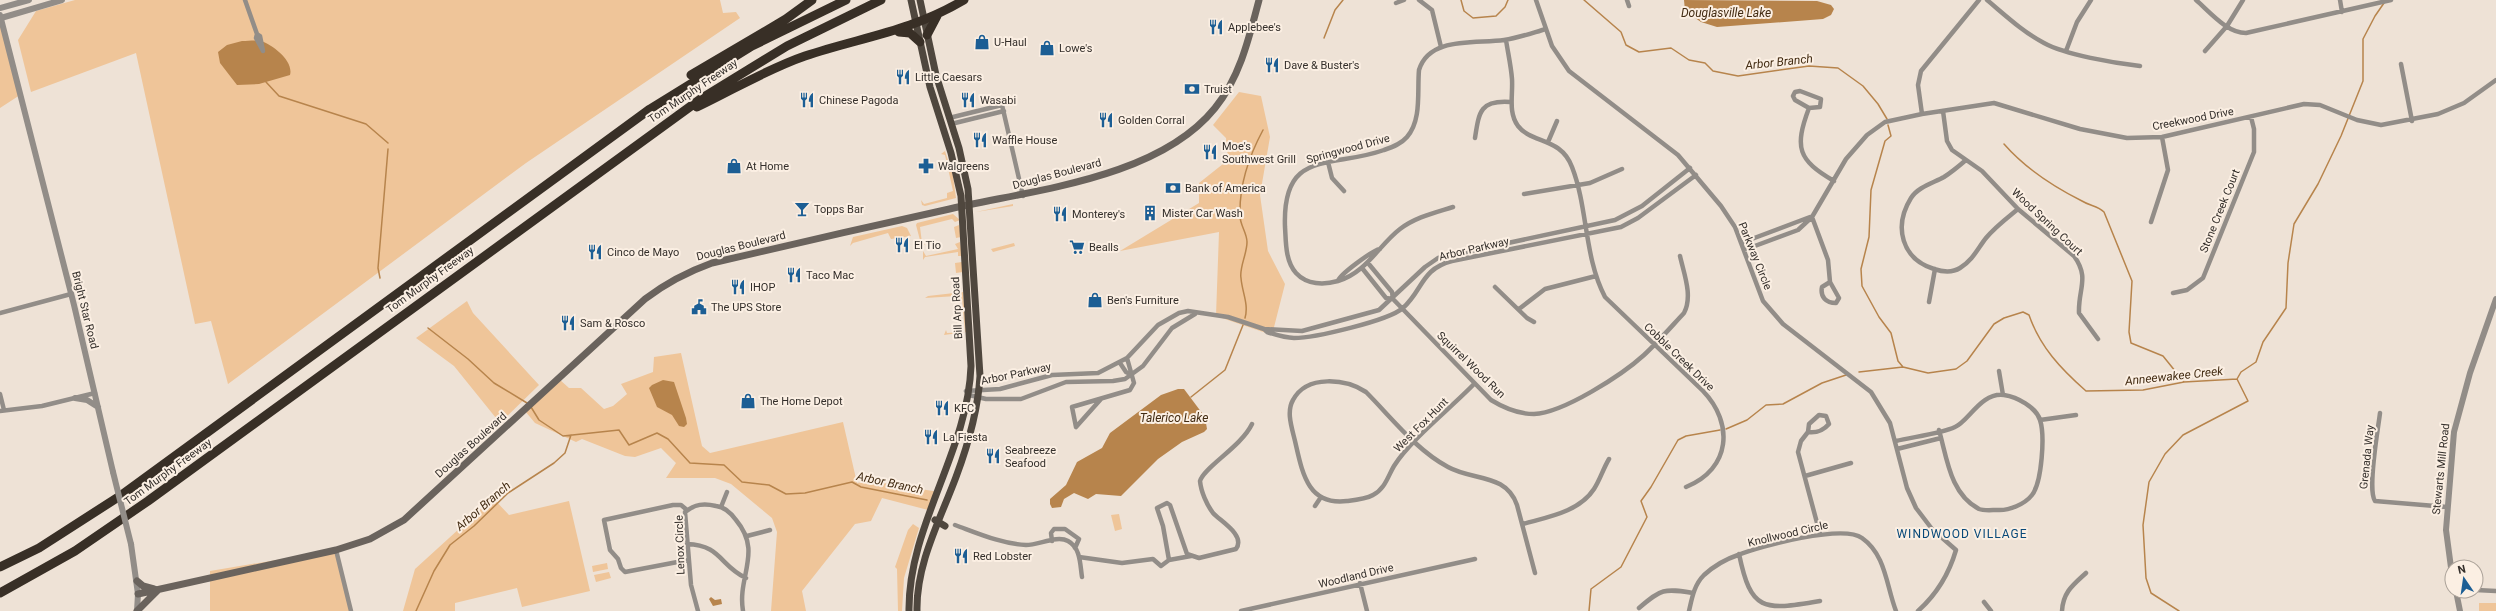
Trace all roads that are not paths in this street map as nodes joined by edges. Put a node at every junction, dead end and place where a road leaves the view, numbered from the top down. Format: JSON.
{"nodes":[{"id":1,"x":29,"y":0,"type":"edge"},
{"id":2,"x":62,"y":0,"type":"edge"},
{"id":3,"x":245,"y":0,"type":"edge"},
{"id":4,"x":812,"y":0,"type":"edge"},
{"id":5,"x":846,"y":0,"type":"edge"},
{"id":6,"x":881,"y":0,"type":"edge"},
{"id":7,"x":920,"y":0,"type":"edge"},
{"id":8,"x":964,"y":0,"type":"edge"},
{"id":9,"x":1259,"y":0,"type":"edge"},
{"id":10,"x":1404,"y":0,"type":"edge"},
{"id":11,"x":1419,"y":0,"type":"edge"},
{"id":12,"x":1536,"y":0,"type":"edge"},
{"id":13,"x":1627,"y":0,"type":"edge"},
{"id":14,"x":1979,"y":0,"type":"edge"},
{"id":15,"x":1987,"y":0,"type":"edge"},
{"id":16,"x":2091,"y":0,"type":"edge"},
{"id":17,"x":2196,"y":0,"type":"edge"},
{"id":18,"x":2243,"y":0,"type":"edge"},
{"id":19,"x":2340,"y":0,"type":"edge"},
{"id":20,"x":2391,"y":0,"type":"edge"},
{"id":21,"x":912,"y":2,"type":"edge"},
{"id":22,"x":1396,"y":3,"type":"dead end"},
{"id":23,"x":1629,"y":6,"type":"dead end"},
{"id":24,"x":0,"y":8,"type":"edge"},
{"id":25,"x":2342,"y":12,"type":"junction"},
{"id":26,"x":0,"y":16,"type":"edge"},
{"id":27,"x":937,"y":16,"type":"junction"},
{"id":28,"x":920,"y":22,"type":"junction"},
{"id":29,"x":2227,"y":26,"type":"junction"},
{"id":30,"x":1546,"y":29,"type":"junction"},
{"id":31,"x":895,"y":32,"type":"junction"},
{"id":32,"x":928,"y":35,"type":"junction"},
{"id":33,"x":1506,"y":40,"type":"junction"},
{"id":34,"x":920,"y":42,"type":"junction"},
{"id":35,"x":1441,"y":47,"type":"junction"},
{"id":36,"x":2066,"y":51,"type":"junction"},
{"id":37,"x":2205,"y":51,"type":"dead end"},
{"id":38,"x":266,"y":56,"type":"dead end"},
{"id":39,"x":2401,"y":64,"type":"dead end"},
{"id":40,"x":2140,"y":66,"type":"dead end"},
{"id":41,"x":2496,"y":80,"type":"edge"},
{"id":42,"x":1510,"y":102,"type":"junction"},
{"id":43,"x":1808,"y":108,"type":"junction"},
{"id":44,"x":650,"y":109,"type":"junction"},
{"id":45,"x":1004,"y":111,"type":"junction"},
{"id":46,"x":1943,"y":111,"type":"junction"},
{"id":47,"x":1922,"y":114,"type":"junction"},
{"id":48,"x":2251,"y":117,"type":"junction"},
{"id":49,"x":669,"y":121,"type":"junction"},
{"id":50,"x":950,"y":121,"type":"junction"},
{"id":51,"x":1557,"y":121,"type":"dead end"},
{"id":52,"x":2412,"y":121,"type":"junction"},
{"id":53,"x":2162,"y":137,"type":"junction"},
{"id":54,"x":1475,"y":138,"type":"dead end"},
{"id":55,"x":1548,"y":142,"type":"junction"},
{"id":56,"x":1966,"y":160,"type":"junction"},
{"id":57,"x":1328,"y":162,"type":"junction"},
{"id":58,"x":1690,"y":168,"type":"junction"},
{"id":59,"x":1622,"y":169,"type":"dead end"},
{"id":60,"x":1696,"y":175,"type":"junction"},
{"id":61,"x":1834,"y":181,"type":"junction"},
{"id":62,"x":1577,"y":185,"type":"junction"},
{"id":63,"x":1344,"y":191,"type":"dead end"},
{"id":64,"x":1524,"y":194,"type":"dead end"},
{"id":65,"x":1023,"y":196,"type":"junction"},
{"id":66,"x":970,"y":204,"type":"junction"},
{"id":67,"x":962,"y":206,"type":"junction"},
{"id":68,"x":1453,"y":207,"type":"dead end"},
{"id":69,"x":2018,"y":209,"type":"junction"},
{"id":70,"x":1812,"y":217,"type":"junction"},
{"id":71,"x":2151,"y":222,"type":"dead end"},
{"id":72,"x":1584,"y":226,"type":"junction"},
{"id":73,"x":1587,"y":235,"type":"junction"},
{"id":74,"x":1741,"y":243,"type":"junction"},
{"id":75,"x":1380,"y":249,"type":"junction"},
{"id":76,"x":1744,"y":250,"type":"junction"},
{"id":77,"x":1680,"y":256,"type":"dead end"},
{"id":78,"x":1368,"y":263,"type":"junction"},
{"id":79,"x":1362,"y":268,"type":"junction"},
{"id":80,"x":1935,"y":270,"type":"junction"},
{"id":81,"x":1596,"y":276,"type":"junction"},
{"id":82,"x":1338,"y":281,"type":"junction"},
{"id":83,"x":1830,"y":282,"type":"junction"},
{"id":84,"x":1495,"y":287,"type":"dead end"},
{"id":85,"x":2173,"y":293,"type":"dead end"},
{"id":86,"x":71,"y":294,"type":"junction"},
{"id":87,"x":1393,"y":299,"type":"junction"},
{"id":88,"x":2496,"y":299,"type":"edge"},
{"id":89,"x":1929,"y":302,"type":"dead end"},
{"id":90,"x":1402,"y":309,"type":"junction"},
{"id":91,"x":1519,"y":309,"type":"junction"},
{"id":92,"x":0,"y":313,"type":"edge"},
{"id":93,"x":1195,"y":314,"type":"junction"},
{"id":94,"x":1534,"y":322,"type":"dead end"},
{"id":95,"x":1264,"y":329,"type":"junction"},
{"id":96,"x":2098,"y":339,"type":"dead end"},
{"id":97,"x":1654,"y":344,"type":"junction"},
{"id":98,"x":1127,"y":358,"type":"junction"},
{"id":99,"x":1120,"y":363,"type":"junction"},
{"id":100,"x":1999,"y":371,"type":"dead end"},
{"id":101,"x":1132,"y":375,"type":"junction"},
{"id":102,"x":1474,"y":384,"type":"junction"},
{"id":103,"x":95,"y":392,"type":"junction"},
{"id":104,"x":970,"y":393,"type":"junction"},
{"id":105,"x":0,"y":394,"type":"edge"},
{"id":106,"x":978,"y":394,"type":"junction"},
{"id":107,"x":2003,"y":394,"type":"junction"},
{"id":108,"x":75,"y":398,"type":"junction"},
{"id":109,"x":1101,"y":399,"type":"junction"},
{"id":110,"x":98,"y":407,"type":"junction"},
{"id":111,"x":2,"y":411,"type":"edge"},
{"id":112,"x":2380,"y":413,"type":"dead end"},
{"id":113,"x":2076,"y":415,"type":"dead end"},
{"id":114,"x":2040,"y":420,"type":"junction"},
{"id":115,"x":1252,"y":424,"type":"dead end"},
{"id":116,"x":1940,"y":430,"type":"junction"},
{"id":117,"x":1808,"y":432,"type":"junction"},
{"id":118,"x":1941,"y":438,"type":"junction"},
{"id":119,"x":1415,"y":442,"type":"junction"},
{"id":120,"x":1896,"y":442,"type":"junction"},
{"id":121,"x":1897,"y":449,"type":"junction"},
{"id":122,"x":1609,"y":459,"type":"dead end"},
{"id":123,"x":1851,"y":463,"type":"dead end"},
{"id":124,"x":1805,"y":476,"type":"junction"},
{"id":125,"x":1686,"y":487,"type":"dead end"},
{"id":126,"x":727,"y":492,"type":"dead end"},
{"id":127,"x":1321,"y":497,"type":"junction"},
{"id":128,"x":936,"y":498,"type":"junction"},
{"id":129,"x":1315,"y":506,"type":"dead end"},
{"id":130,"x":720,"y":507,"type":"junction"},
{"id":131,"x":2447,"y":508,"type":"junction"},
{"id":132,"x":687,"y":510,"type":"junction"},
{"id":133,"x":938,"y":522,"type":"junction"},
{"id":134,"x":1523,"y":524,"type":"junction"},
{"id":135,"x":955,"y":525,"type":"dead end"},
{"id":136,"x":945,"y":526,"type":"dead end"},
{"id":137,"x":770,"y":530,"type":"dead end"},
{"id":138,"x":1820,"y":534,"type":"junction"},
{"id":139,"x":747,"y":536,"type":"junction"},
{"id":140,"x":1052,"y":541,"type":"junction"},
{"id":141,"x":687,"y":544,"type":"junction"},
{"id":142,"x":1075,"y":548,"type":"junction"},
{"id":143,"x":336,"y":550,"type":"junction"},
{"id":144,"x":1739,"y":554,"type":"junction"},
{"id":145,"x":1191,"y":556,"type":"junction"},
{"id":146,"x":1080,"y":557,"type":"junction"},
{"id":147,"x":1475,"y":559,"type":"dead end"},
{"id":148,"x":2449,"y":559,"type":"edge"},
{"id":149,"x":688,"y":560,"type":"junction"},
{"id":150,"x":1169,"y":560,"type":"junction"},
{"id":151,"x":0,"y":568,"type":"edge"},
{"id":152,"x":1535,"y":573,"type":"dead end"},
{"id":153,"x":2086,"y":573,"type":"dead end"},
{"id":154,"x":1082,"y":577,"type":"dead end"},
{"id":155,"x":746,"y":578,"type":"junction"},
{"id":156,"x":137,"y":581,"type":"junction"},
{"id":157,"x":1360,"y":583,"type":"junction"},
{"id":158,"x":158,"y":590,"type":"junction"},
{"id":159,"x":2484,"y":590,"type":"edge"},
{"id":160,"x":2496,"y":591,"type":"edge"},
{"id":161,"x":0,"y":593,"type":"edge"},
{"id":162,"x":1693,"y":593,"type":"junction"},
{"id":163,"x":138,"y":594,"type":"junction"},
{"id":164,"x":2457,"y":599,"type":"edge"},
{"id":165,"x":1820,"y":601,"type":"dead end"},
{"id":166,"x":1984,"y":602,"type":"dead end"},
{"id":167,"x":1639,"y":608,"type":"dead end"},
{"id":168,"x":137,"y":611,"type":"edge"},
{"id":169,"x":350,"y":611,"type":"edge"},
{"id":170,"x":698,"y":611,"type":"edge"},
{"id":171,"x":743,"y":611,"type":"edge"},
{"id":172,"x":909,"y":611,"type":"edge"},
{"id":173,"x":917,"y":611,"type":"edge"},
{"id":174,"x":1241,"y":611,"type":"edge"},
{"id":175,"x":1367,"y":611,"type":"edge"},
{"id":176,"x":1689,"y":611,"type":"edge"},
{"id":177,"x":1896,"y":611,"type":"edge"},
{"id":178,"x":1918,"y":611,"type":"edge"},
{"id":179,"x":1991,"y":611,"type":"edge"},
{"id":180,"x":2062,"y":611,"type":"edge"},
{"id":181,"x":2460,"y":611,"type":"edge"}],
"edges":[{"from":1,"to":24,"type":"street"},
{"from":2,"to":26,"type":"street"},
{"from":3,"to":38,"type":"street"},
{"from":4,"to":44,"type":"highway"},
{"from":5,"to":44,"type":"highway","name":"Tom Murphy Freeway"},
{"from":6,"to":49,"type":"highway","name":"Tom Murphy Freeway"},
{"from":7,"to":28,"type":"main road","name":"Bill Arp Road"},
{"from":8,"to":27,"type":"highway"},
{"from":9,"to":65,"type":"main road","name":"Douglas Boulevard"},
{"from":10,"to":22,"type":"street"},
{"from":11,"to":35,"type":"street"},
{"from":12,"to":30,"type":"street","name":"Parkway Circle"},
{"from":13,"to":23,"type":"street"},
{"from":14,"to":47,"type":"street"},
{"from":15,"to":36,"type":"street"},
{"from":16,"to":36,"type":"street"},
{"from":17,"to":29,"type":"street"},
{"from":18,"to":29,"type":"street"},
{"from":19,"to":25,"type":"street"},
{"from":20,"to":25,"type":"street"},
{"from":21,"to":28,"type":"main road","name":"Bill Arp Road"},
{"from":25,"to":29,"type":"street"},
{"from":26,"to":86,"type":"street","name":"Bright Star Road"},
{"from":27,"to":28,"type":"highway"},
{"from":27,"to":32,"type":"highway"},
{"from":28,"to":31,"type":"highway"},
{"from":28,"to":32,"type":"main road","name":"Bill Arp Road"},
{"from":28,"to":34,"type":"main road","name":"Bill Arp Road"},
{"from":29,"to":37,"type":"street"},
{"from":30,"to":33,"type":"street","name":"Springwood Drive"},
{"from":30,"to":58,"type":"street","name":"Parkway Circle"},
{"from":31,"to":34,"type":"highway"},
{"from":31,"to":49,"type":"highway"},
{"from":32,"to":50,"type":"main road","name":"Bill Arp Road"},
{"from":33,"to":35,"type":"street","name":"Springwood Drive"},
{"from":33,"to":42,"type":"street"},
{"from":34,"to":67,"type":"main road","name":"Bill Arp Road"},
{"from":35,"to":57,"type":"street","name":"Springwood Drive"},
{"from":36,"to":40,"type":"street"},
{"from":39,"to":52,"type":"street"},
{"from":41,"to":52,"type":"street","name":"Creekwood Drive"},
{"from":42,"to":54,"type":"street"},
{"from":42,"to":55,"type":"street","name":"Cobble Creek Drive"},
{"from":43,"to":43,"type":"street"},
{"from":43,"to":61,"type":"street"},
{"from":44,"to":151,"type":"highway","name":"Tom Murphy Freeway"},
{"from":45,"to":50,"type":"street"},
{"from":45,"to":50,"type":"street"},
{"from":45,"to":65,"type":"street"},
{"from":46,"to":47,"type":"street","name":"Creekwood Drive"},
{"from":46,"to":53,"type":"street","name":"Creekwood Drive"},
{"from":46,"to":56,"type":"street","name":"Wood Spring Court"},
{"from":47,"to":61,"type":"street","name":"Creekwood Drive"},
{"from":48,"to":52,"type":"street","name":"Creekwood Drive"},
{"from":48,"to":53,"type":"street","name":"Creekwood Drive"},
{"from":48,"to":85,"type":"street","name":"Stone Creek Court"},
{"from":49,"to":161,"type":"highway","name":"Tom Murphy Freeway"},
{"from":50,"to":66,"type":"main road","name":"Bill Arp Road"},
{"from":51,"to":55,"type":"street"},
{"from":53,"to":71,"type":"street"},
{"from":55,"to":62,"type":"street","name":"Cobble Creek Drive"},
{"from":56,"to":69,"type":"street","name":"Wood Spring Court"},
{"from":56,"to":80,"type":"street"},
{"from":57,"to":63,"type":"street"},
{"from":57,"to":82,"type":"street","name":"Springwood Drive"},
{"from":58,"to":60,"type":"street","name":"Parkway Circle"},
{"from":58,"to":72,"type":"street","name":"Arbor Parkway"},
{"from":59,"to":62,"type":"street"},
{"from":60,"to":73,"type":"street","name":"Arbor Parkway"},
{"from":60,"to":74,"type":"street","name":"Parkway Circle"},
{"from":61,"to":70,"type":"street","name":"Creekwood Drive"},
{"from":62,"to":64,"type":"street"},
{"from":62,"to":72,"type":"street","name":"Cobble Creek Drive"},
{"from":65,"to":66,"type":"main road","name":"Douglas Boulevard"},
{"from":66,"to":67,"type":"main road","name":"Douglas Boulevard"},
{"from":66,"to":106,"type":"main road","name":"Bill Arp Road"},
{"from":67,"to":104,"type":"main road","name":"Bill Arp Road"},
{"from":67,"to":143,"type":"main road","name":"Douglas Boulevard"},
{"from":68,"to":75,"type":"street","name":"Springwood Drive"},
{"from":69,"to":80,"type":"street"},
{"from":69,"to":96,"type":"street","name":"Wood Spring Court"},
{"from":70,"to":74,"type":"street"},
{"from":70,"to":76,"type":"street","name":"Creekwood Drive"},
{"from":70,"to":83,"type":"street"},
{"from":72,"to":73,"type":"street","name":"Cobble Creek Drive"},
{"from":72,"to":87,"type":"street","name":"Arbor Parkway"},
{"from":73,"to":81,"type":"street","name":"Cobble Creek Drive"},
{"from":73,"to":90,"type":"street","name":"Arbor Parkway"},
{"from":74,"to":76,"type":"street","name":"Parkway Circle"},
{"from":75,"to":78,"type":"street","name":"Springwood Drive"},
{"from":75,"to":82,"type":"street"},
{"from":76,"to":120,"type":"street","name":"Parkway Circle"},
{"from":77,"to":97,"type":"street","name":"Squirrel Wood Run"},
{"from":78,"to":79,"type":"street","name":"Springwood Drive"},
{"from":78,"to":87,"type":"street"},
{"from":79,"to":82,"type":"street","name":"Springwood Drive"},
{"from":79,"to":87,"type":"street"},
{"from":80,"to":89,"type":"street"},
{"from":81,"to":91,"type":"street"},
{"from":81,"to":97,"type":"street","name":"Cobble Creek Drive"},
{"from":83,"to":83,"type":"street"},
{"from":84,"to":91,"type":"street"},
{"from":86,"to":92,"type":"street"},
{"from":86,"to":103,"type":"street","name":"Bright Star Road"},
{"from":87,"to":90,"type":"street","name":"Squirrel Wood Run"},
{"from":87,"to":95,"type":"street","name":"Arbor Parkway"},
{"from":88,"to":131,"type":"street","name":"Stewarts Mill Road"},
{"from":90,"to":95,"type":"street","name":"Arbor Parkway"},
{"from":90,"to":102,"type":"street","name":"Squirrel Wood Run"},
{"from":91,"to":94,"type":"street"},
{"from":93,"to":95,"type":"street","name":"Arbor Parkway"},
{"from":93,"to":98,"type":"street","name":"Arbor Parkway"},
{"from":93,"to":101,"type":"street","name":"Arbor Parkway"},
{"from":97,"to":102,"type":"street","name":"Squirrel Wood Run"},
{"from":97,"to":125,"type":"street","name":"Cobble Creek Drive"},
{"from":98,"to":99,"type":"street","name":"Arbor Parkway"},
{"from":98,"to":101,"type":"street"},
{"from":99,"to":101,"type":"street"},
{"from":99,"to":106,"type":"street","name":"Arbor Parkway"},
{"from":100,"to":107,"type":"street"},
{"from":101,"to":106,"type":"street","name":"Arbor Parkway"},
{"from":101,"to":109,"type":"street","name":"Arbor Parkway"},
{"from":102,"to":119,"type":"street","name":"West Fox Hunt"},
{"from":103,"to":108,"type":"street"},
{"from":103,"to":110,"type":"street","name":"Bright Star Road"},
{"from":104,"to":106,"type":"street","name":"Arbor Parkway"},
{"from":104,"to":128,"type":"main road","name":"Bill Arp Road"},
{"from":105,"to":111,"type":"street"},
{"from":106,"to":133,"type":"main road","name":"Bill Arp Road"},
{"from":107,"to":114,"type":"street"},
{"from":107,"to":116,"type":"street"},
{"from":108,"to":110,"type":"street"},
{"from":108,"to":111,"type":"street"},
{"from":109,"to":109,"type":"street","name":"Arbor Parkway"},
{"from":110,"to":156,"type":"street","name":"Bright Star Road","bridge":true},
{"from":112,"to":131,"type":"street","name":"Grenada Way"},
{"from":113,"to":114,"type":"street"},
{"from":114,"to":118,"type":"street"},
{"from":115,"to":145,"type":"street"},
{"from":116,"to":118,"type":"street"},
{"from":116,"to":120,"type":"street"},
{"from":117,"to":117,"type":"street"},
{"from":117,"to":124,"type":"street"},
{"from":118,"to":121,"type":"street"},
{"from":119,"to":127,"type":"street","name":"West Fox Hunt"},
{"from":119,"to":127,"type":"street"},
{"from":119,"to":134,"type":"street"},
{"from":120,"to":121,"type":"street","name":"Parkway Circle"},
{"from":121,"to":178,"type":"street","name":"Parkway Circle"},
{"from":122,"to":134,"type":"street"},
{"from":123,"to":124,"type":"street"},
{"from":124,"to":138,"type":"street"},
{"from":126,"to":130,"type":"street"},
{"from":127,"to":129,"type":"street"},
{"from":128,"to":133,"type":"main road"},
{"from":128,"to":172,"type":"main road","name":"Bill Arp Road"},
{"from":130,"to":132,"type":"street","name":"Lenox Circle"},
{"from":130,"to":139,"type":"street"},
{"from":131,"to":148,"type":"street","name":"Stewarts Mill Road"},
{"from":132,"to":141,"type":"street","name":"Lenox Circle"},
{"from":132,"to":149,"type":"street"},
{"from":133,"to":136,"type":"main road"},
{"from":133,"to":173,"type":"main road","name":"Bill Arp Road"},
{"from":134,"to":152,"type":"street"},
{"from":135,"to":140,"type":"street"},
{"from":137,"to":139,"type":"street"},
{"from":138,"to":144,"type":"street","name":"Knollwood Circle"},
{"from":138,"to":177,"type":"street","name":"Knollwood Circle"},
{"from":139,"to":155,"type":"street"},
{"from":140,"to":142,"type":"street"},
{"from":140,"to":142,"type":"street"},
{"from":141,"to":149,"type":"street","name":"Lenox Circle"},
{"from":141,"to":155,"type":"street"},
{"from":142,"to":146,"type":"street"},
{"from":143,"to":158,"type":"main road","name":"Douglas Boulevard"},
{"from":143,"to":169,"type":"street"},
{"from":144,"to":162,"type":"street","name":"Knollwood Circle"},
{"from":144,"to":165,"type":"street"},
{"from":145,"to":150,"type":"street"},
{"from":145,"to":150,"type":"street"},
{"from":146,"to":150,"type":"street"},
{"from":146,"to":154,"type":"street"},
{"from":147,"to":157,"type":"street","name":"Woodland Drive"},
{"from":149,"to":170,"type":"street","name":"Lenox Circle"},
{"from":153,"to":180,"type":"street"},
{"from":155,"to":171,"type":"street"},
{"from":156,"to":158,"type":"main road"},
{"from":156,"to":163,"type":"street","name":"Bright Star Road"},
{"from":157,"to":174,"type":"street","name":"Woodland Drive"},
{"from":157,"to":175,"type":"street"},
{"from":158,"to":163,"type":"main road","name":"Douglas Boulevard"},
{"from":158,"to":168,"type":"main road"},
{"from":159,"to":160,"type":"street"},
{"from":162,"to":167,"type":"street"},
{"from":162,"to":176,"type":"street","name":"Knollwood Circle"},
{"from":163,"to":168,"type":"street","name":"Bright Star Road"},
{"from":164,"to":181,"type":"street"},
{"from":166,"to":179,"type":"street"}]}
